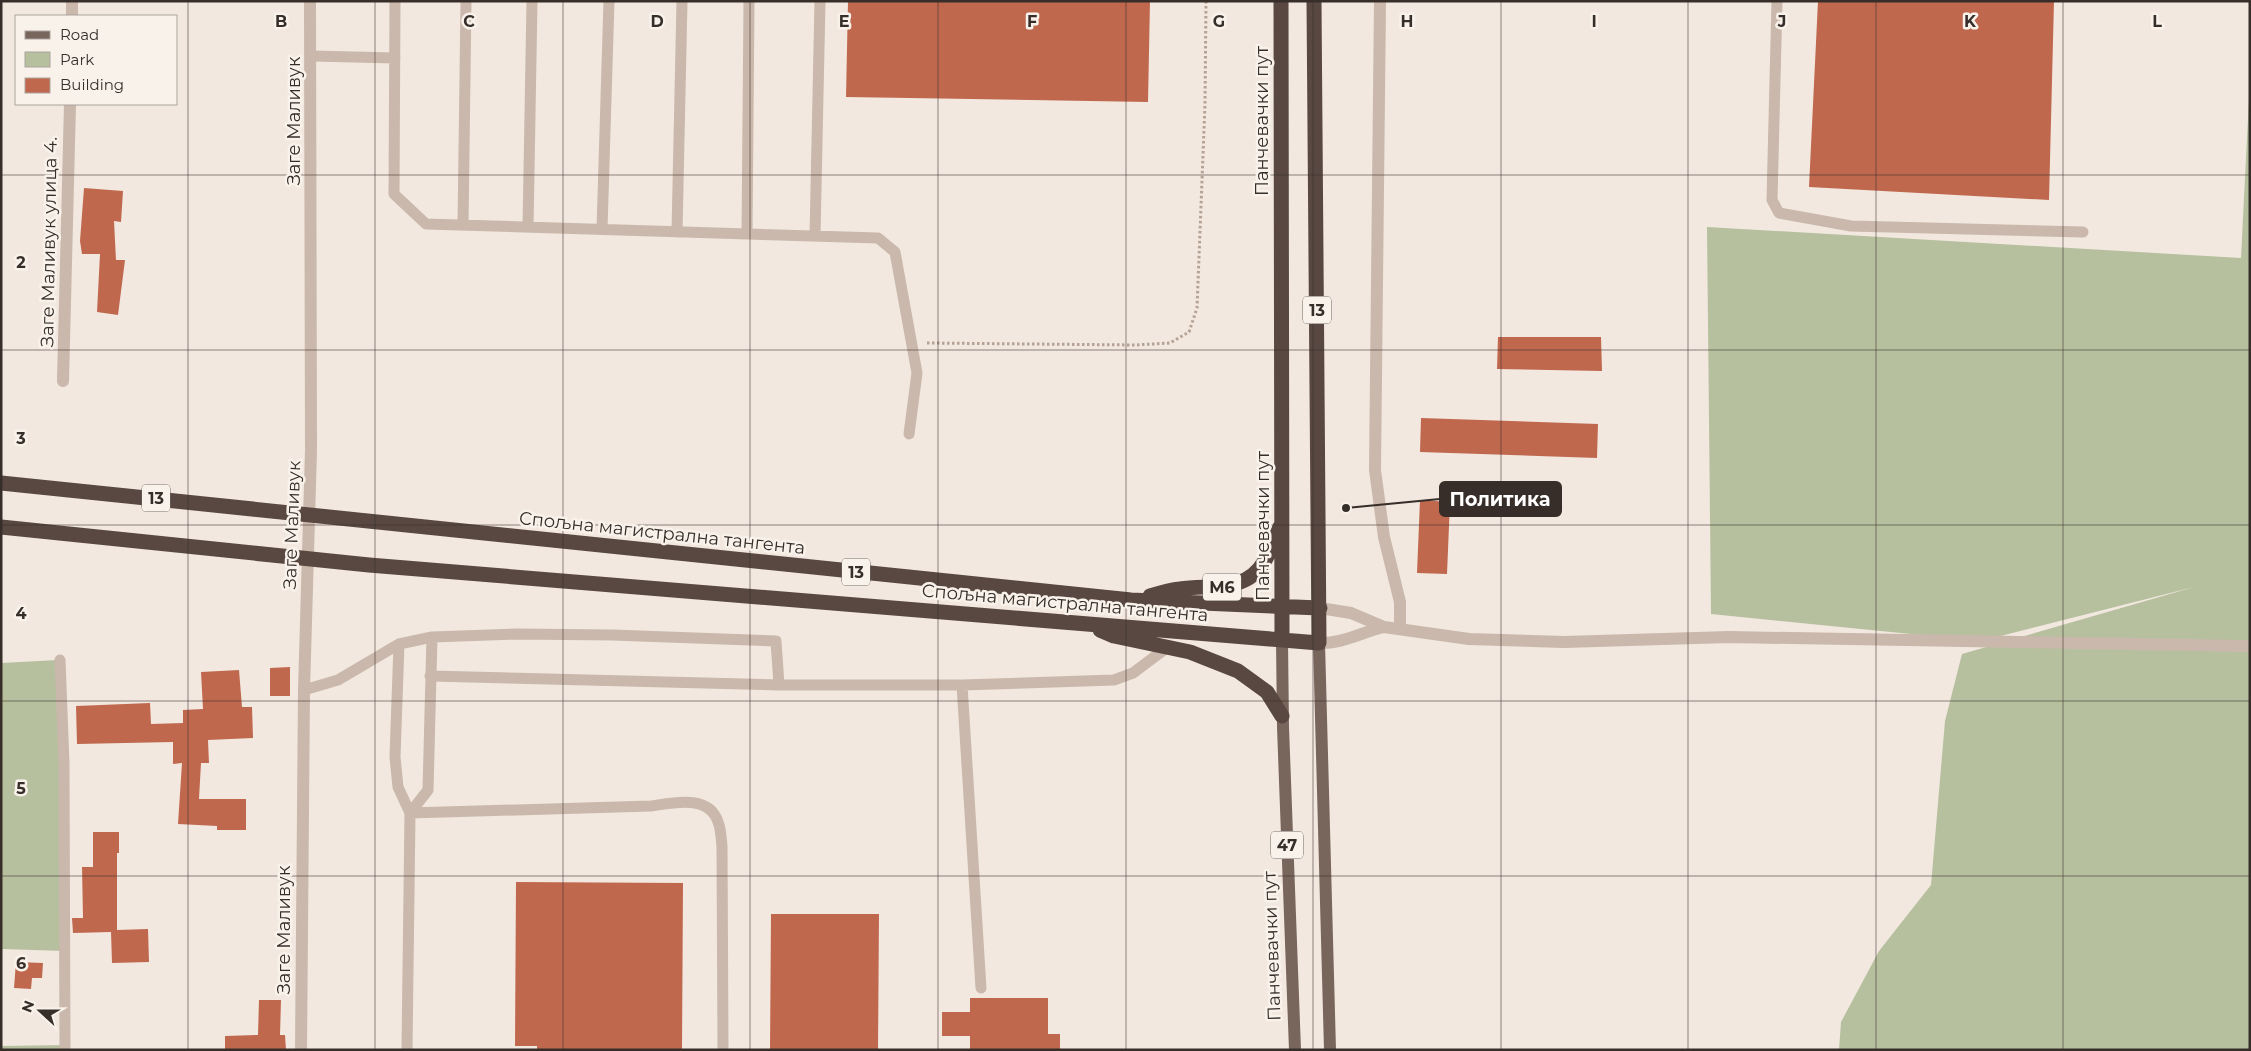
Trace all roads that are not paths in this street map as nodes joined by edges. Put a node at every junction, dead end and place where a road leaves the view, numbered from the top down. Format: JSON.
{"nodes":[{"id":1,"x":72,"y":1,"type":"edge"},
{"id":2,"x":310,"y":1,"type":"edge"},
{"id":3,"x":395,"y":1,"type":"edge"},
{"id":4,"x":466,"y":1,"type":"edge"},
{"id":5,"x":532,"y":1,"type":"edge"},
{"id":6,"x":608,"y":1,"type":"edge"},
{"id":7,"x":682,"y":1,"type":"edge"},
{"id":8,"x":748,"y":1,"type":"edge"},
{"id":9,"x":820,"y":1,"type":"edge"},
{"id":10,"x":1281,"y":1,"type":"edge"},
{"id":11,"x":1314,"y":1,"type":"edge"},
{"id":12,"x":1380,"y":1,"type":"edge"},
{"id":13,"x":1776,"y":1,"type":"edge"},
{"id":14,"x":72,"y":15,"type":"edge"},
{"id":15,"x":312,"y":56,"type":"junction"},
{"id":16,"x":395,"y":58,"type":"junction"},
{"id":17,"x":70,"y":105,"type":"edge"},
{"id":18,"x":463,"y":225,"type":"junction"},
{"id":19,"x":528,"y":227,"type":"junction"},
{"id":20,"x":602,"y":229,"type":"junction"},
{"id":21,"x":678,"y":232,"type":"junction"},
{"id":22,"x":2083,"y":232,"type":"dead end"},
{"id":23,"x":747,"y":234,"type":"junction"},
{"id":24,"x":816,"y":236,"type":"junction"},
{"id":25,"x":63,"y":381,"type":"dead end"},
{"id":26,"x":909,"y":434,"type":"dead end"},
{"id":27,"x":1,"y":483,"type":"edge"},
{"id":28,"x":310,"y":514,"type":"junction"},
{"id":29,"x":1282,"y":524,"type":"junction"},
{"id":30,"x":1,"y":527,"type":"edge"},
{"id":31,"x":308,"y":559,"type":"junction"},
{"id":32,"x":1131,"y":600,"type":"junction"},
{"id":33,"x":1282,"y":606,"type":"junction"},
{"id":34,"x":1320,"y":608,"type":"junction"},
{"id":35,"x":1087,"y":624,"type":"junction"},
{"id":36,"x":1384,"y":627,"type":"junction"},
{"id":37,"x":1400,"y":629,"type":"junction"},
{"id":38,"x":432,"y":637,"type":"junction"},
{"id":39,"x":1282,"y":640,"type":"junction"},
{"id":40,"x":1319,"y":643,"type":"junction"},
{"id":41,"x":399,"y":644,"type":"junction"},
{"id":42,"x":1169,"y":646,"type":"junction"},
{"id":43,"x":2250,"y":646,"type":"edge"},
{"id":44,"x":60,"y":660,"type":"dead end"},
{"id":45,"x":430,"y":676,"type":"junction"},
{"id":46,"x":779,"y":684,"type":"junction"},
{"id":47,"x":962,"y":685,"type":"junction"},
{"id":48,"x":304,"y":690,"type":"junction"},
{"id":49,"x":1282,"y":716,"type":"junction"},
{"id":50,"x":410,"y":813,"type":"junction"},
{"id":51,"x":981,"y":988,"type":"dead end"},
{"id":52,"x":65,"y":1050,"type":"edge"},
{"id":53,"x":301,"y":1050,"type":"edge"},
{"id":54,"x":407,"y":1050,"type":"edge"},
{"id":55,"x":723,"y":1050,"type":"edge"},
{"id":56,"x":1295,"y":1050,"type":"edge"},
{"id":57,"x":1330,"y":1050,"type":"edge"}],
"edges":[{"from":1,"to":14,"type":"street"},
{"from":2,"to":15,"type":"street","name":"Заге Маливук"},
{"from":3,"to":16,"type":"lane"},
{"from":4,"to":18,"type":"lane"},
{"from":5,"to":19,"type":"lane"},
{"from":6,"to":20,"type":"lane"},
{"from":7,"to":21,"type":"lane"},
{"from":8,"to":23,"type":"lane"},
{"from":9,"to":24,"type":"lane"},
{"from":10,"to":29,"type":"highway","name":"Панчевачки пут","number":"13"},
{"from":11,"to":34,"type":"highway","number":"13"},
{"from":12,"to":37,"type":"street"},
{"from":13,"to":22,"type":"lane"},
{"from":15,"to":16,"type":"lane"},
{"from":15,"to":28,"type":"street","name":"Заге Маливук"},
{"from":16,"to":18,"type":"lane"},
{"from":17,"to":25,"type":"street","name":"Заге Маливук улица 4."},
{"from":18,"to":19,"type":"lane"},
{"from":19,"to":20,"type":"lane"},
{"from":20,"to":21,"type":"lane"},
{"from":21,"to":23,"type":"lane"},
{"from":23,"to":24,"type":"lane"},
{"from":24,"to":26,"type":"lane"},
{"from":27,"to":28,"type":"highway","name":"Спољна магистрална тангента","number":"13"},
{"from":28,"to":31,"type":"street","name":"Заге Маливук"},
{"from":28,"to":32,"type":"highway","name":"Спољна магистрална тангента","number":"13"},
{"from":29,"to":32,"type":"highway","number":"M6"},
{"from":29,"to":33,"type":"highway","name":"Панчевачки пут","number":"13"},
{"from":30,"to":31,"type":"highway","name":"Спољна магистрална тангента","number":"13"},
{"from":31,"to":35,"type":"highway","name":"Спољна магистрална тангента","number":"13"},
{"from":31,"to":48,"type":"street","name":"Заге Маливук"},
{"from":32,"to":33,"type":"highway","name":"Спољна магистрална тангента","number":"13"},
{"from":33,"to":34,"type":"highway","name":"Спољна магистрална тангента","number":"13"},
{"from":33,"to":39,"type":"highway","name":"Панчевачки пут","number":"13"},
{"from":34,"to":36,"type":"street"},
{"from":34,"to":40,"type":"highway","number":"13"},
{"from":35,"to":39,"type":"highway","name":"Спољна магистрална тангента","number":"13"},
{"from":35,"to":42,"type":"highway"},
{"from":36,"to":37,"type":"street"},
{"from":36,"to":40,"type":"street"},
{"from":37,"to":43,"type":"street"},
{"from":38,"to":41,"type":"lane"},
{"from":38,"to":45,"type":"lane"},
{"from":38,"to":46,"type":"lane"},
{"from":39,"to":40,"type":"highway","name":"Спољна магистрална тангента","number":"13"},
{"from":39,"to":49,"type":"main road","name":"Панчевачки пут","number":"47"},
{"from":40,"to":57,"type":"main road","number":"47"},
{"from":41,"to":48,"type":"lane"},
{"from":41,"to":50,"type":"lane"},
{"from":42,"to":47,"type":"lane"},
{"from":42,"to":49,"type":"highway"},
{"from":44,"to":52,"type":"lane"},
{"from":45,"to":46,"type":"lane"},
{"from":45,"to":50,"type":"lane"},
{"from":46,"to":47,"type":"lane"},
{"from":47,"to":51,"type":"lane"},
{"from":48,"to":53,"type":"street","name":"Заге Маливук"},
{"from":49,"to":56,"type":"main road","name":"Панчевачки пут","number":"47"},
{"from":50,"to":54,"type":"lane"},
{"from":50,"to":55,"type":"lane"}]}
